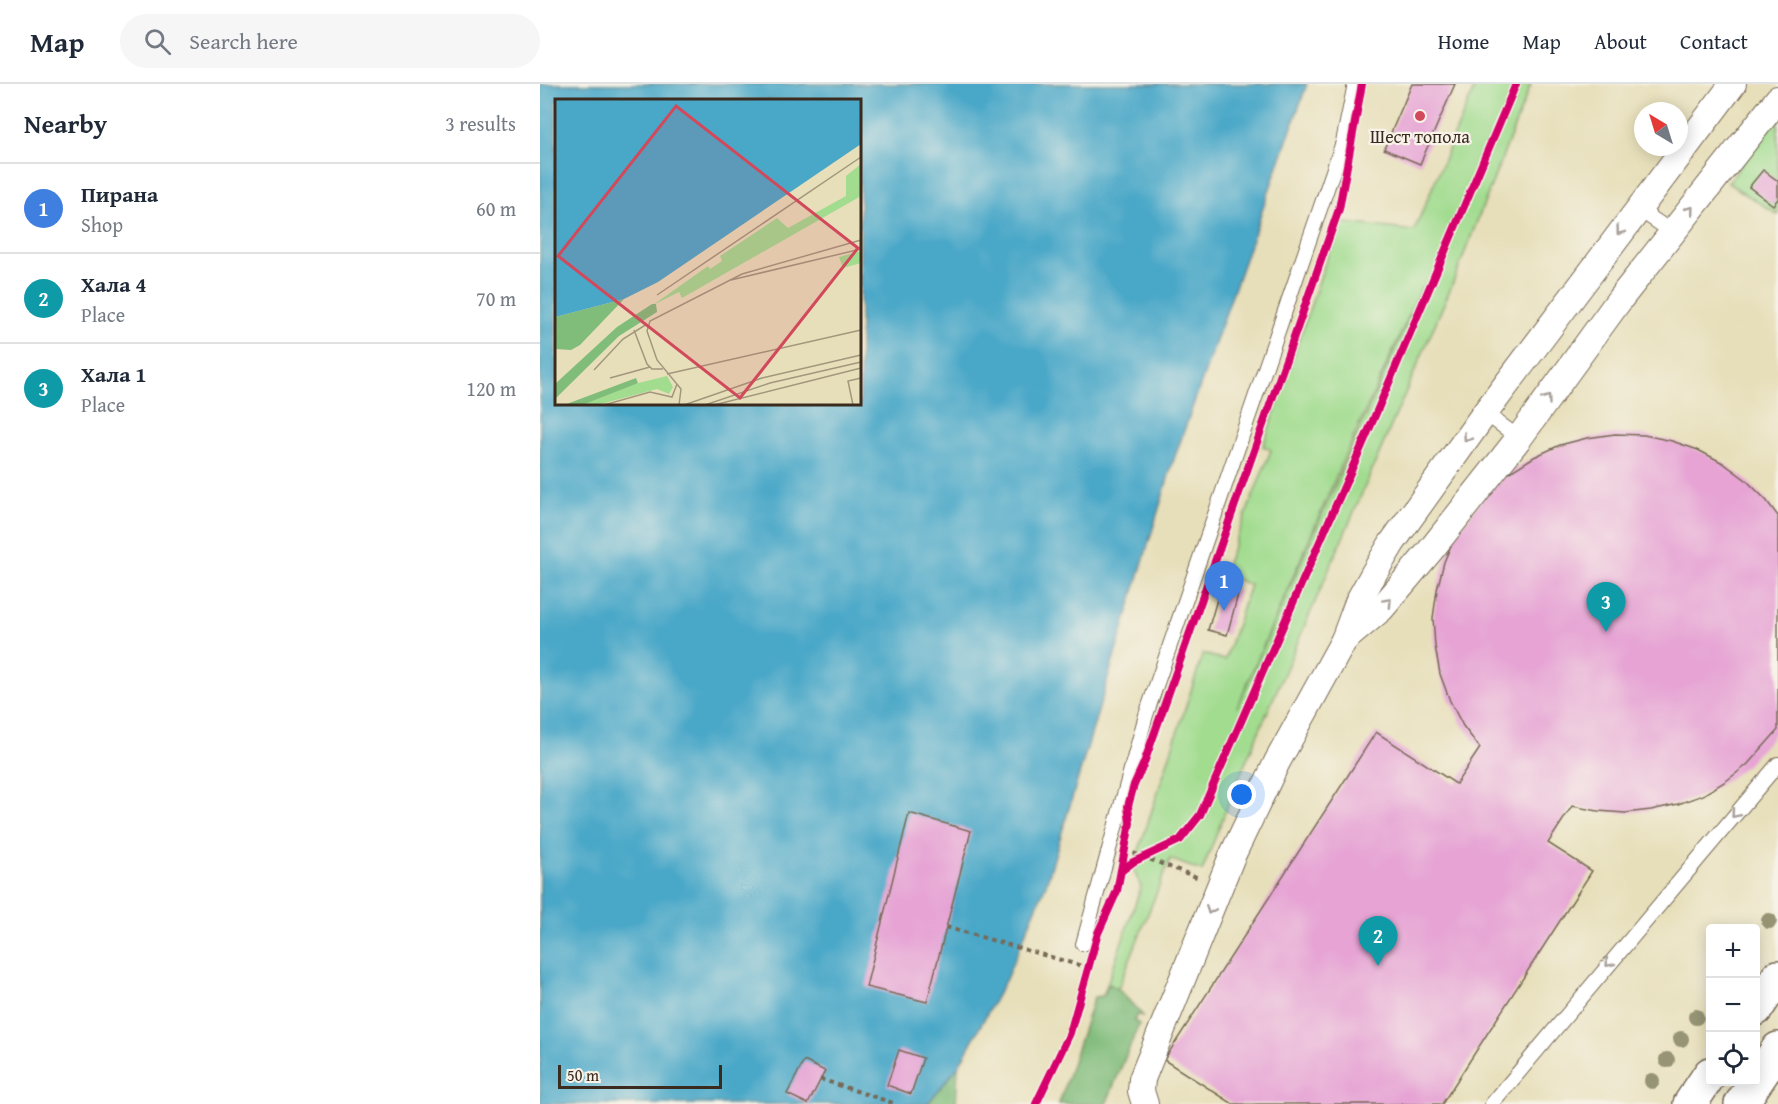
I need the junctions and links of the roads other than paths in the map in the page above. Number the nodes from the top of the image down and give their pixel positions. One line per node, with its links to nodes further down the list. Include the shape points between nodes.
1 (1355, 84): 10 (lane, via 1343,142 1146,715)
2 (1733, 84): 4 (street)
3 (1778, 99): 5 (street, one-way to 3)
4 (1637, 208): 5 (lane); 6 (street, one-way to 6)
5 (1672, 232): 7 (street, one-way to 5)
6 (1485, 413): 7 (lane); 8 (street, one-way to 8, via 1392,543 1358,602)
7 (1519, 438): 8 (street, one-way to 7, via 1399,590)
8 (1344, 640): 15 (street, one-way to 15, via 1277,762 1232,856 1142,1079)
9 (1778, 764): 16 (lane, one-way to 16)
10 (1083, 944)
11 (1778, 977): 12 (main road)
12 (1760, 1002)
13 (1778, 1049): 18 (main road)
14 (1706, 1080): 17 (main road)
15 (1142, 1102)
16 (1492, 1104)
17 (1690, 1104)
18 (1741, 1104)

